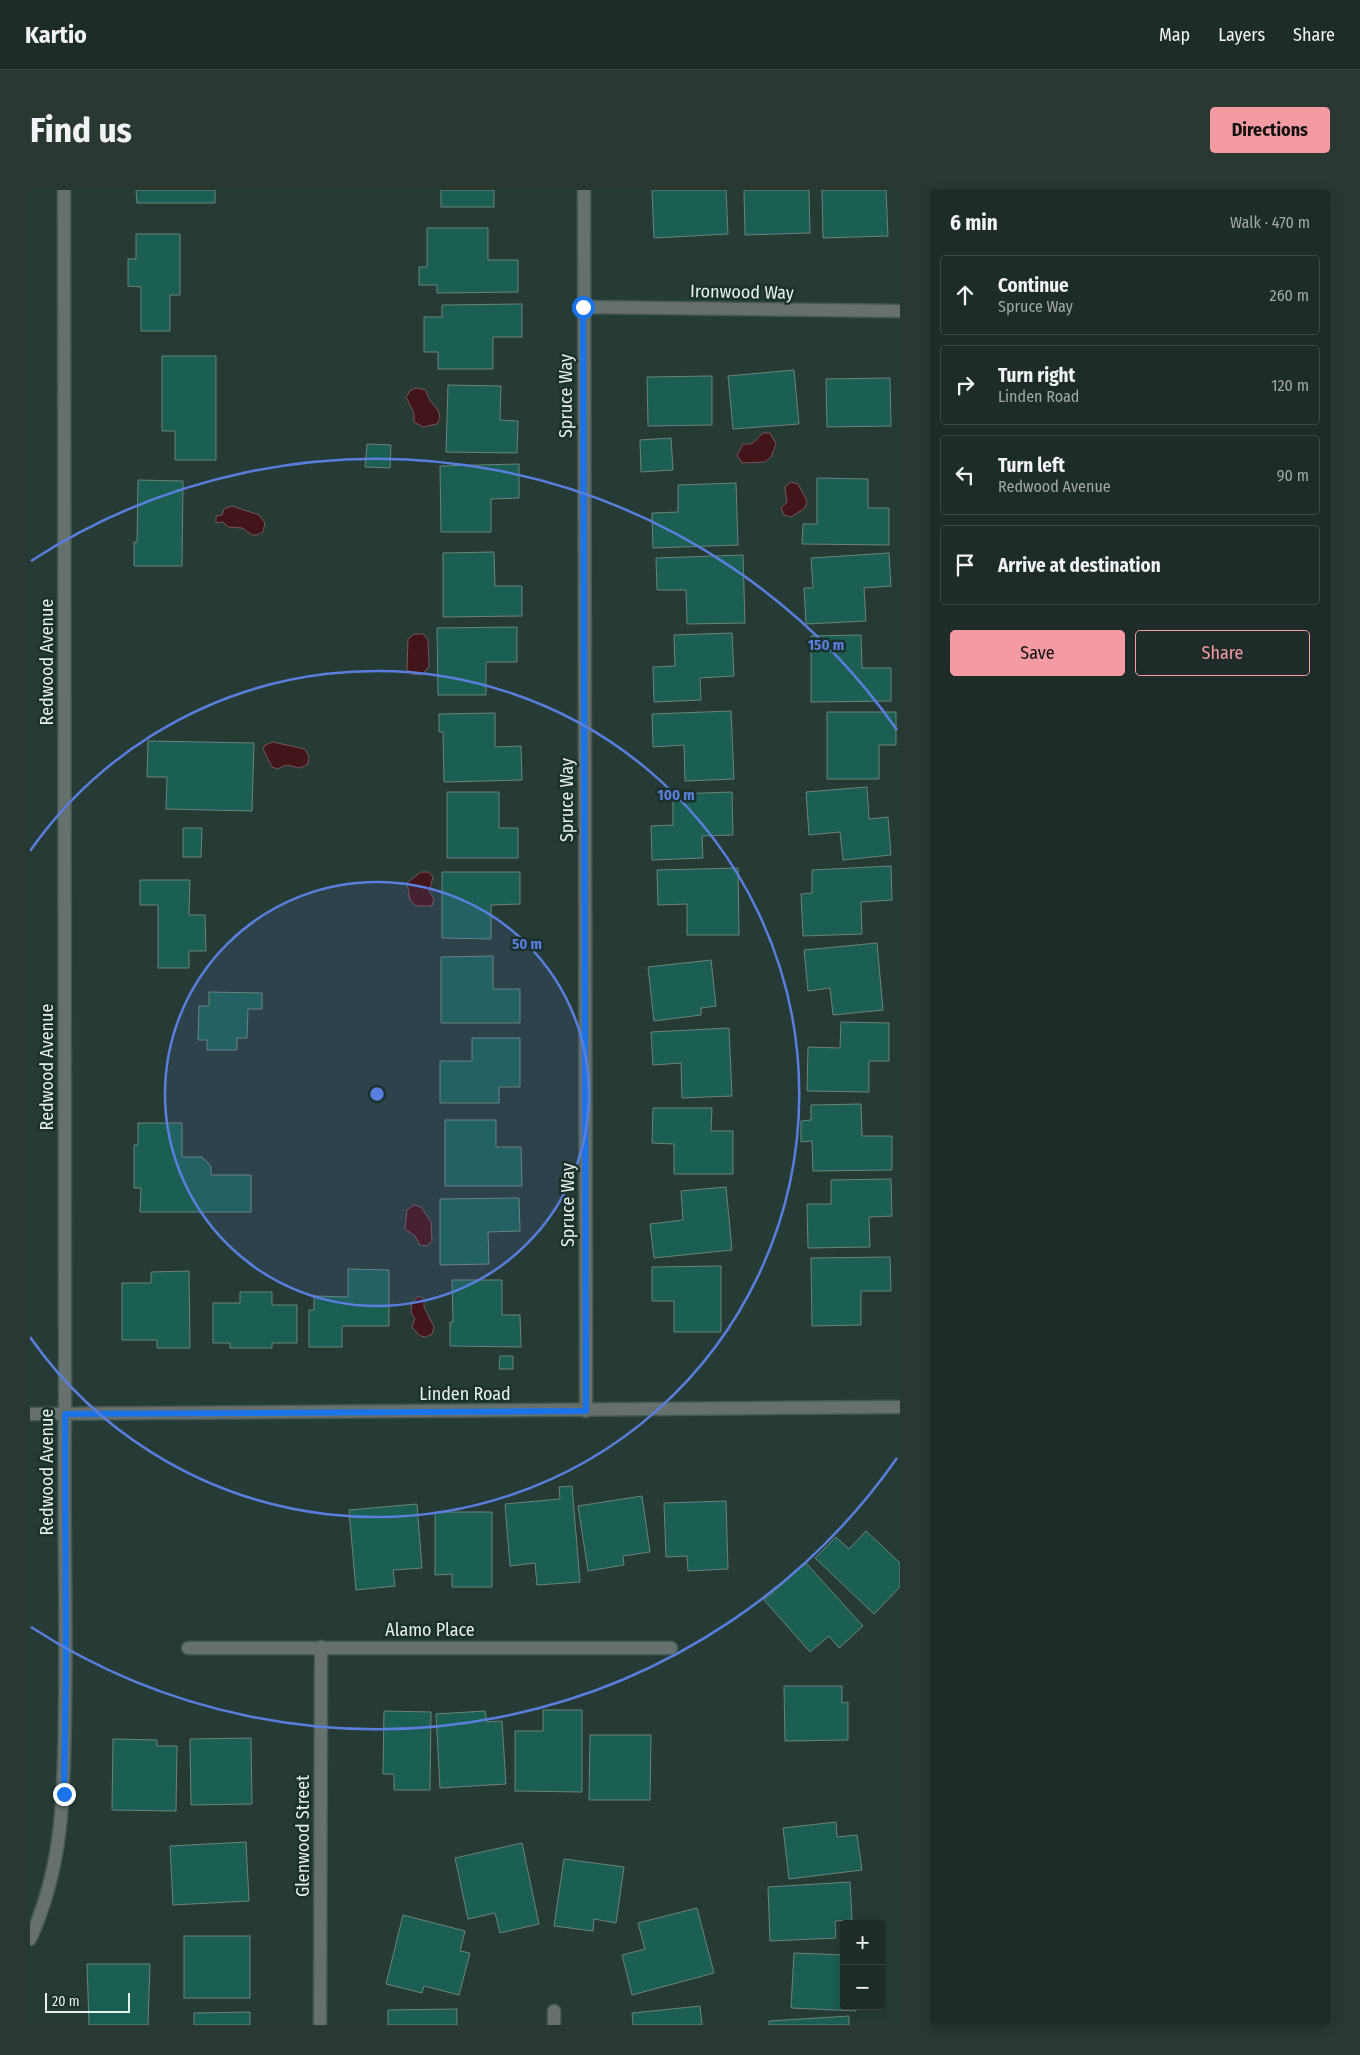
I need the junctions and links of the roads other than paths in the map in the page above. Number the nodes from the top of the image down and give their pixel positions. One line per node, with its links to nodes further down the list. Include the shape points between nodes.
1 (64, 190): 8 (street, Redwood Avenue)
2 (584, 190): 3 (street, Spruce Way)
3 (583, 307): 4 (street, Ironwood Way); 6 (street, Spruce Way)
4 (900, 311)
5 (900, 1407): 6 (street, Linden Road)
6 (586, 1411): 8 (street, Linden Road)
7 (30, 1414): 8 (street, Linden Road)
8 (65, 1414): 12 (street, Redwood Avenue, via 64,1794 55,1867 46,1903)
9 (188, 1648): 10 (street, Alamo Place)
10 (321, 1648): 11 (street, Alamo Place); 14 (street, Glenwood Street)
11 (671, 1648)
12 (30, 1939)
13 (554, 2011): 15 (street)
14 (320, 2025)
15 (554, 2025)

